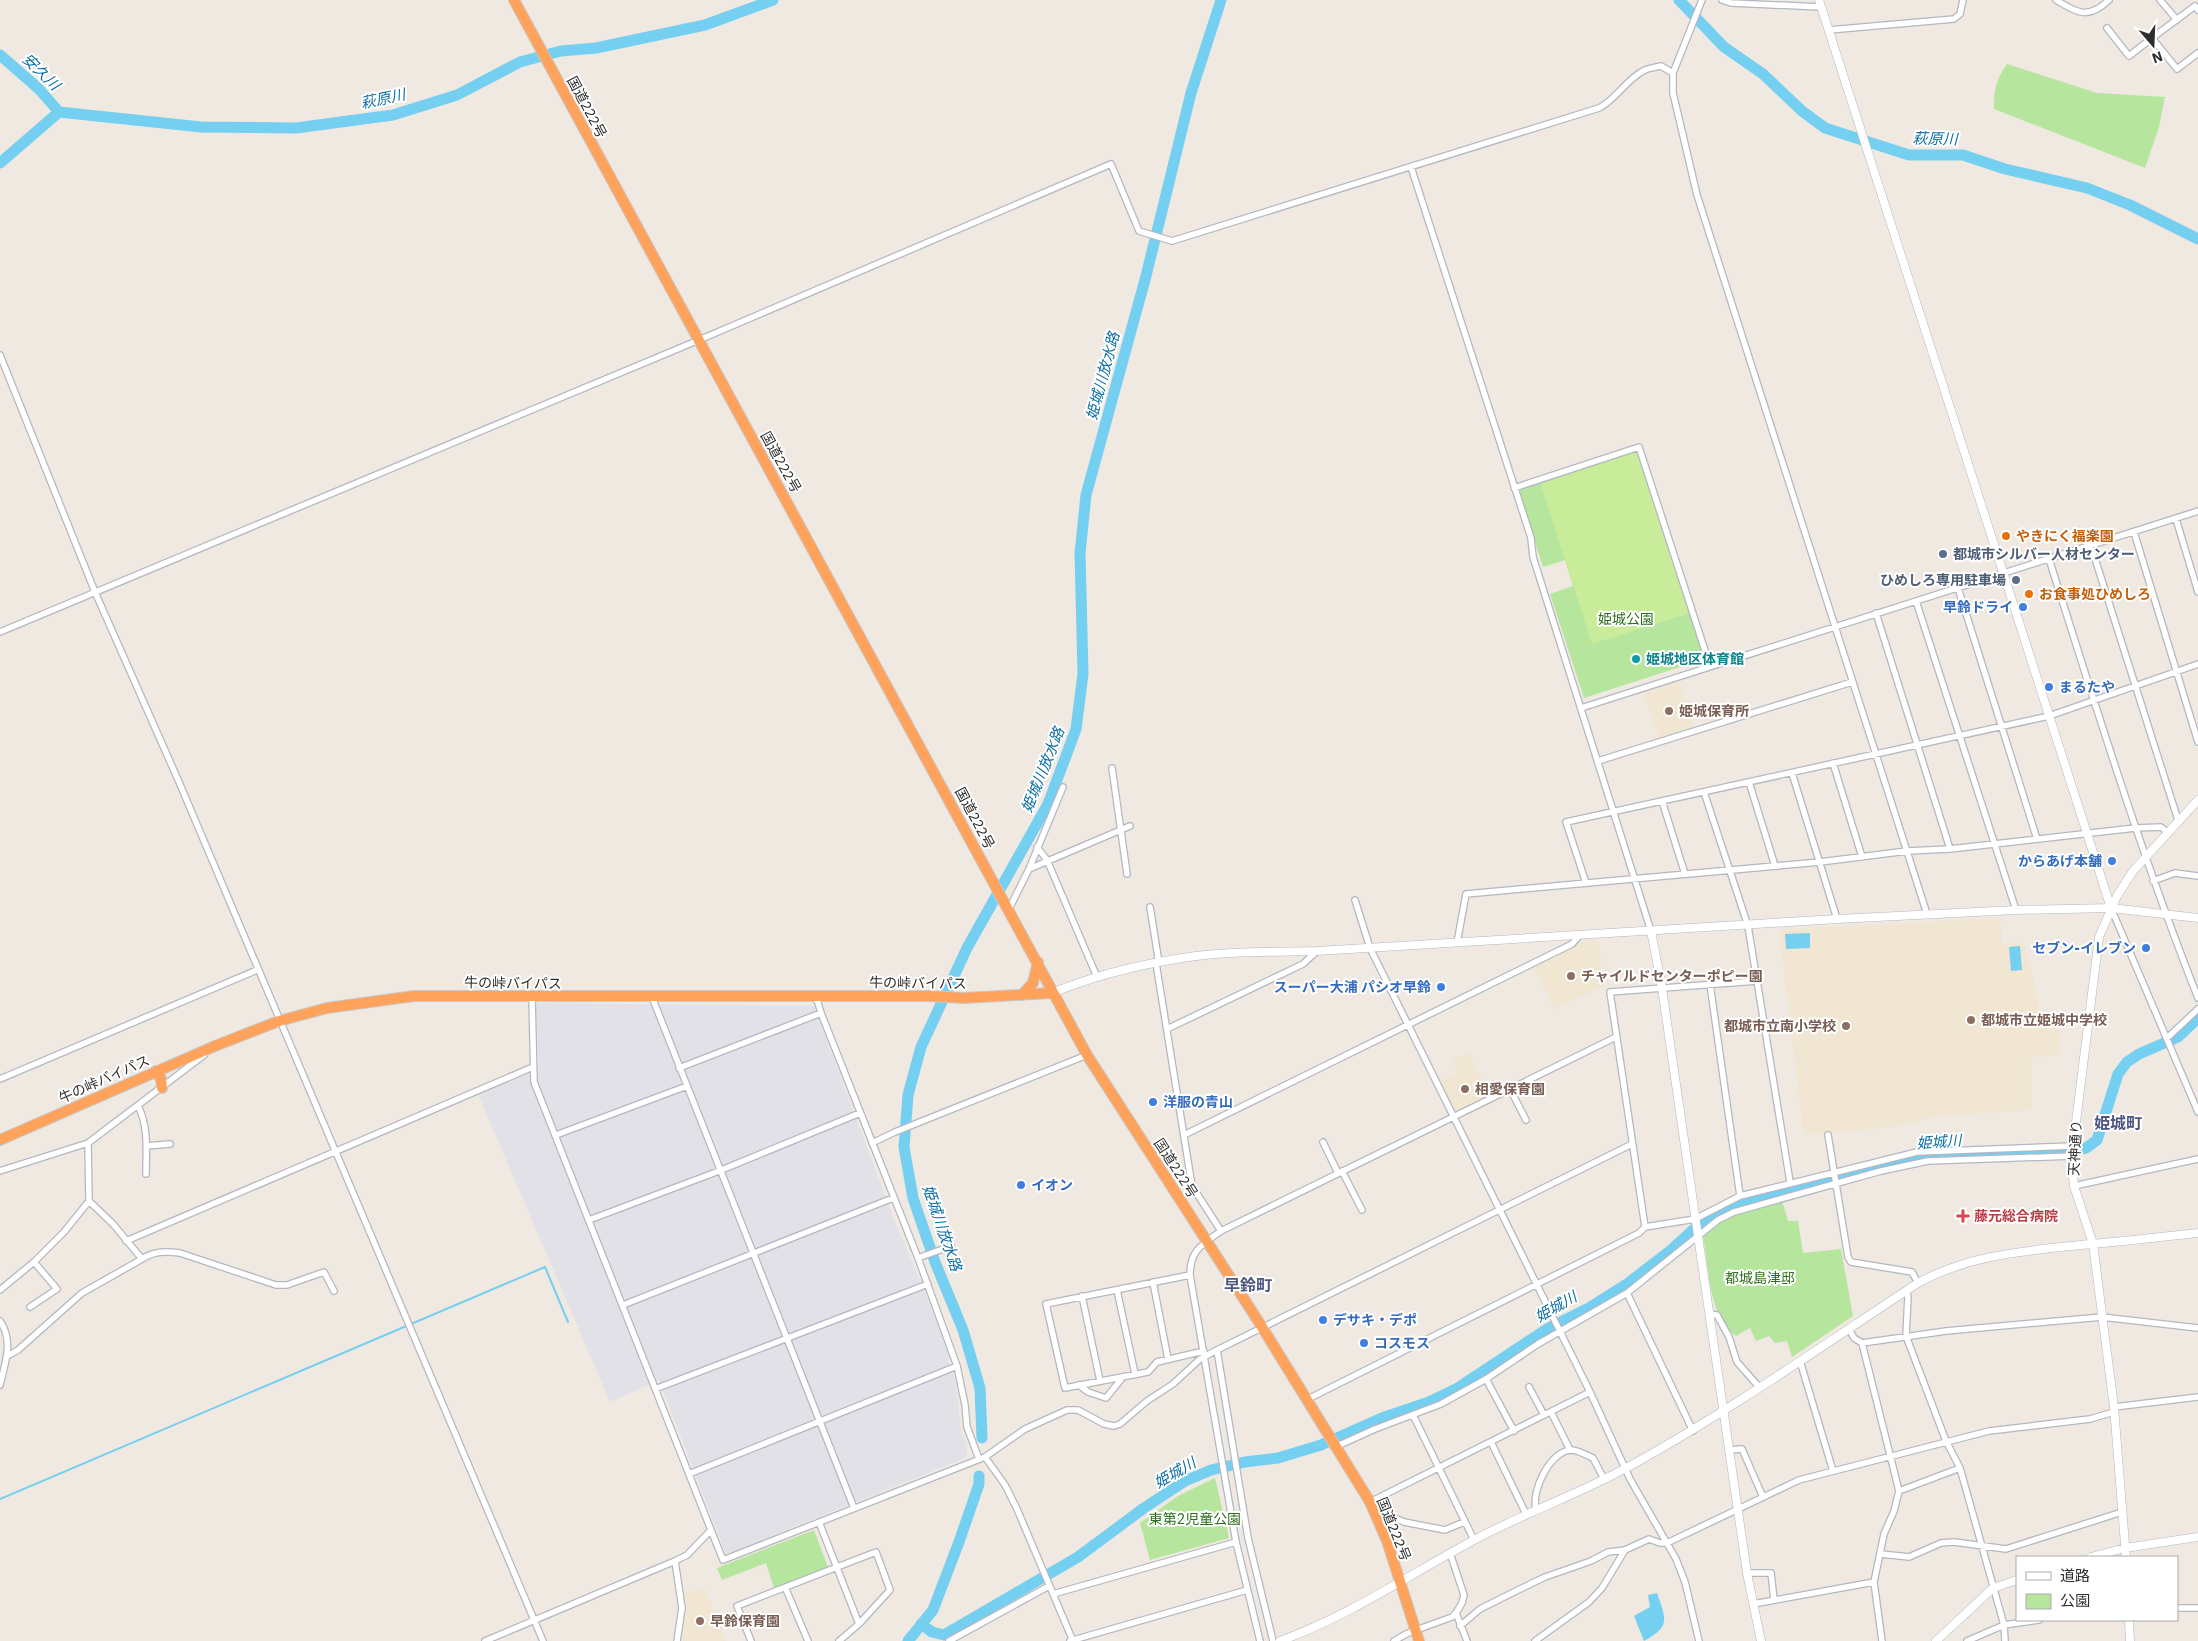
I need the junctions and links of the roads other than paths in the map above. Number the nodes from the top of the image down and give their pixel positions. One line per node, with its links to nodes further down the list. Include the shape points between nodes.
1 (514, 0): 17 (highway, 国道222号)
2 (1702, 0): 15 (street)
3 (1722, 0): 8 (street)
4 (1963, 0): 12 (street, via 1960,14 1954,19)
5 (2056, 0): 6 (street, via 2084,14 2100,8)
6 (2109, 0)
7 (2160, 0): 10 (street)
8 (1821, 2): 12 (street)
9 (2198, 10): 10 (street, via 2195,6)
10 (2176, 20): 13 (street)
11 (2107, 28): 13 (street, via 2129,56)
12 (1829, 30): 25 (street)
13 (2152, 38): 14 (street, via 2177,69)
14 (2198, 53)
15 (1674, 71): 16 (street, via 1661,66 1646,70 1599,108); 31 (street, via 1673,93 1697,195)
16 (1411, 167): 17 (street, via 1172,241 1139,231 1110,164); 19 (street)
17 (699, 340): 27 (street); 81 (highway, 国道222号)
18 (0, 355): 27 (street)
19 (1514, 488): 34 (street, via 1640,447); 39 (street)
20 (2198, 512): 21 (street)
21 (2176, 519): 22 (street); 28 (street)
22 (2134, 532): 23 (street); 35 (street)
23 (2091, 546): 24 (street); 37 (street)
24 (2049, 559): 25 (street); 38 (street)
25 (2003, 573): 26 (street); 40 (street)
26 (1958, 588): 29 (street); 41 (street)
27 (95, 592): 32 (street); 97 (street)
28 (2198, 592)
29 (1916, 601): 30 (street); 42 (street)
30 (1876, 613): 31 (street); 44 (street)
31 (1836, 626): 34 (street); 36 (street)
32 (0, 632)
33 (2198, 664): 35 (street)
34 (1710, 666): 39 (street)
35 (2176, 672): 37 (street); 43 (street)
36 (1852, 682): 45 (street); 46 (street)
37 (2134, 686): 38 (street); 56 (street)
38 (2094, 700): 40 (street); 58 (street)
39 (1581, 708): 46 (street)
40 (2049, 716): 41 (street); 61 (street)
41 (2002, 727): 42 (street); 62 (street)
42 (1960, 736): 44 (street); 63 (street)
43 (2198, 742)
44 (1918, 744): 45 (street); 65 (street)
45 (1875, 753): 47 (street); 66 (street)
46 (1598, 761): 55 (street)
47 (1833, 763): 49 (street); 67 (street)
48 (1112, 768): 59 (street)
49 (1792, 773): 50 (street); 70 (street)
50 (1749, 782): 52 (street); 71 (street)
51 (1064, 786): 64 (street)
52 (1704, 792): 54 (street); 73 (street)
53 (2198, 800): 56 (street, 天神通り)
54 (1662, 801): 55 (street); 75 (street)
55 (1614, 811): 77 (street); 79 (street, via 1566,822)
56 (2178, 820): 60 (street, 天神通り)
57 (1130, 826): 59 (street)
58 (2135, 828): 60 (street, via 2161,827); 61 (street); 68 (street)
59 (1119, 831): 69 (street); 74 (street)
60 (2167, 832): 68 (street, 天神通り)
61 (2087, 834): 62 (street); 83 (street)
62 (2037, 839): 63 (street)
63 (1995, 845): 65 (street); 84 (street)
64 (1037, 846): 69 (street); 72 (street)
65 (1950, 849): 66 (street)
66 (1907, 851): 67 (street); 85 (street)
67 (1862, 857): 70 (street)
68 (2145, 857): 78 (street); 83 (street, 天神通り, via 2120,889)
69 (1047, 860): 72 (street); 98 (street)
70 (1820, 862): 71 (street); 88 (street)
71 (1775, 866): 73 (street)
72 (1029, 869): 81 (street)
73 (1731, 869): 75 (street); 89 (street)
74 (1127, 874)
75 (1685, 874): 77 (street)
76 (2198, 876): 78 (street, via 2175,873)
77 (1634, 878): 79 (street); 90 (street)
78 (2153, 881): 86 (street)
79 (1586, 883): 92 (street, via 1466,894)
80 (1355, 900): 93 (street)
81 (1007, 906): 95 (highway, 国道222号)
82 (1150, 907): 96 (street, via 1158,957)
83 (2111, 908): 84 (street); 86 (street); 114 (street); 139 (street, 天神通り, via 2099,937 2094,967)
84 (2016, 910): 85 (street)
85 (1927, 914): 88 (street)
86 (2165, 914): 87 (street); 107 (street)
87 (2198, 918)
88 (1837, 919): 89 (street)
89 (1748, 926): 90 (street); 99 (street)
90 (1651, 931): 91 (street); 101 (street)
91 (1579, 936): 92 (street); 111 (street, via 1572,944)
92 (1457, 943): 93 (street)
93 (1370, 948): 94 (street); 111 (street)
94 (1317, 951): 96 (street, via 1204,956); 112 (street, via 1303,964)
95 (1038, 962): 102 (highway, 国道222号); 104 (highway, via 1033,983)
96 (1156, 963): 98 (street); 112 (street)
97 (257, 970): 110 (street); 120 (street)
98 (1097, 978): 102 (street)
99 (1757, 981): 100 (street); 148 (street)
100 (1710, 984): 101 (street); 151 (street)
101 (1662, 988): 113 (street, via 1610,992); 156 (street)
102 (1052, 993): 104 (highway, 牛の峠バイパス); 116 (highway, 国道222号)
103 (816, 996): 104 (highway, 牛の峠バイパス); 106 (highway, 牛の峠バイパス); 109 (street)
104 (1022, 996)
105 (532, 997): 106 (highway, 牛の峠バイパス); 110 (highway, 牛の峠バイパス, via 414,996 327,1008); 117 (street)
106 (652, 997): 118 (street)
107 (2198, 998)
108 (2198, 1009): 114 (street)
109 (821, 1013): 118 (street); 126 (street)
110 (278, 1020): 115 (highway, 牛の峠バイパス); 140 (street)
111 (1408, 1025): 127 (street); 130 (street)
112 (1167, 1029): 130 (street)
113 (1616, 1037): 123 (street); 137 (street)
114 (2167, 1038): 125 (street)
115 (215, 1046): 119 (highway, 牛の峠バイパス); 122 (street)
116 (1087, 1055): 135 (street); 163 (highway, 国道222号)
117 (533, 1067): 129 (street, via 534,1082); 140 (street)
118 (679, 1068): 121 (street)
119 (156, 1072): 122 (highway); 132 (highway, 牛の峠バイパス)
120 (0, 1079)
121 (686, 1086): 129 (street); 144 (street)
122 (162, 1088): 124 (street)
123 (1510, 1089): 127 (street); 128 (street)
124 (138, 1106): 134 (street); 138 (street, via 143,1116)
125 (2198, 1112)
126 (860, 1113): 135 (street); 144 (street)
127 (1453, 1117): 145 (street); 155 (street)
128 (1526, 1120)
129 (556, 1135): 157 (street)
130 (1184, 1135): 159 (street, via 1192,1186)
131 (1828, 1135): 146 (street)
132 (1, 1137)
133 (1323, 1142): 145 (street)
134 (88, 1143): 143 (street); 153 (street)
135 (872, 1143): 152 (street)
136 (170, 1144): 138 (street)
137 (1632, 1144): 155 (street); 158 (street)
138 (146, 1146): 147 (street)
139 (2073, 1146): 141 (street, 天神通り); 146 (street, via 1917,1152)
140 (335, 1152): 162 (street); 271 (street)
141 (2073, 1156): 149 (street, via 1928,1161); 150 (street, 天神通り)
142 (2198, 1159): 150 (street)
143 (0, 1171)
144 (719, 1171): 157 (street); 166 (street)
145 (1340, 1172): 154 (street); 159 (street)
146 (1834, 1172): 148 (street); 149 (street)
147 (146, 1174)
148 (1790, 1182): 151 (street)
149 (1836, 1184): 161 (street, via 1734,1212); 172 (street, via 1851,1262 1912,1272)
150 (2074, 1186): 164 (street, 天神通り)
151 (1740, 1196): 156 (street)
152 (893, 1198): 166 (street); 167 (street)
153 (89, 1201): 162 (street); 169 (street)
154 (1362, 1210)
155 (1499, 1210): 174 (street); 186 (street)
156 (1695, 1219): 158 (street); 161 (street)
157 (589, 1220): 181 (street)
158 (1645, 1227): 174 (street)
159 (1221, 1231): 163 (street)
160 (2198, 1233): 164 (street)
161 (1698, 1236): 179 (street); 183 (street)
162 (126, 1241): 168 (street)
163 (1207, 1241): 170 (street, via 1198,1248 1190,1262); 186 (highway, 国道222号)
164 (2093, 1244): 172 (street, via 1983,1257 1936,1272); 184 (street, 天神通り)
165 (951, 1246): 167 (street)
166 (752, 1254): 181 (street); 191 (street)
167 (918, 1258): 173 (street)
168 (142, 1259): 178 (street, via 164,1251 180,1253 281,1285 324,1272); 195 (street, via 82,1293)
169 (34, 1262): 175 (street); 182 (street, via 57,1289)
170 (1190, 1275): 171 (street); 194 (street)
171 (1153, 1282): 176 (street); 196 (street)
172 (1918, 1283): 177 (street)
173 (928, 1284): 191 (street); 198 (street)
174 (1536, 1285): 189 (street); 210 (street)
175 (0, 1290)
176 (1118, 1290): 180 (street); 199 (street)
177 (1905, 1291): 188 (street); 190 (street, via 1908,1296)
178 (334, 1292)
179 (1627, 1293): 189 (street); 218 (street)
180 (1082, 1296): 202 (street); 204 (street, via 1046,1304 1065,1388)
181 (623, 1305): 207 (street)
182 (30, 1308)
183 (1709, 1314): 206 (street, via 1716,1315 1738,1362); 213 (street)
184 (2102, 1317): 187 (street); 190 (street); 211 (street, 天神通り)
185 (0, 1321): 195 (street, via 9,1341)
186 (1262, 1327): 193 (street); 210 (highway, 国道222号)
187 (2198, 1328)
188 (1848, 1329): 192 (street); 197 (street)
189 (1559, 1331): 201 (street); 208 (street)
190 (1906, 1336): 192 (street); 219 (street)
191 (785, 1338): 207 (street); 216 (street)
192 (1862, 1343): 224 (street)
193 (1216, 1350): 194 (street); 287 (street, via 1248,1538)
194 (1205, 1354): 196 (street); 225 (street, via 1173,1384 1120,1424 1104,1424 1078,1410 1067,1410 1025,1429); 246 (street)
195 (7, 1356): 203 (street)
196 (1168, 1359): 199 (street, via 1157,1362 1148,1372)
197 (1800, 1361): 206 (street); 229 (street)
198 (957, 1366): 216 (street); 225 (street, via 967,1427)
199 (1135, 1374): 200 (street)
200 (1122, 1377): 202 (street); 204 (street, via 1106,1398)
201 (1486, 1379): 214 (street, via 1441,1404); 217 (street)
202 (1100, 1381): 204 (street)
203 (0, 1385)
204 (1079, 1386)
205 (1529, 1387): 215 (street)
206 (1760, 1388): 213 (street)
207 (655, 1389): 230 (street)
208 (1590, 1392): 212 (street); 228 (street)
209 (2198, 1397): 211 (street)
210 (1306, 1400): 221 (highway, 国道222号)
211 (2114, 1410): 219 (street, via 2090,1419); 238 (street, 天神通り)
212 (1551, 1412): 215 (street); 222 (street)
213 (1724, 1412): 218 (street); 223 (street)
214 (1412, 1415): 221 (street); 226 (street)
215 (1544, 1415): 217 (street)
216 (818, 1423): 230 (street); 235 (street)
217 (1514, 1431): 220 (street)
218 (1693, 1431): 228 (street)
219 (1946, 1441): 224 (street); 227 (street)
220 (1491, 1442): 226 (street); 239 (street)
221 (1335, 1447): 234 (highway, 国道222号)
222 (1570, 1450): 231 (street, via 1593,1458); 236 (street, via 1560,1454 1540,1479 1534,1501)
223 (1729, 1450): 233 (street, via 1742,1449); 237 (street)
224 (1891, 1457): 229 (street); 232 (street)
225 (982, 1458): 235 (street); 261 (street, via 1010,1495)
226 (1438, 1468): 234 (street); 242 (street)
227 (1960, 1468): 232 (street); 248 (street)
228 (1625, 1469): 231 (street); 247 (street)
229 (1833, 1471): 233 (street, via 1799,1480)
230 (689, 1474): 243 (street)
231 (1604, 1479): 236 (street)
232 (1899, 1491): 252 (street, via 1884,1534)
233 (1763, 1498): 237 (street)
234 (1370, 1502): 240 (highway, 国道222号)
235 (854, 1508): 241 (street)
236 (1536, 1509): 239 (street)
237 (1737, 1509): 247 (street); 257 (street)
238 (2122, 1512): 248 (street, via 2006,1549); 249 (street, 天神通り)
239 (1526, 1514): 245 (street)
240 (1377, 1517): 242 (street, via 1385,1514 1404,1522 1445,1530); 259 (highway, 国道222号)
241 (819, 1522): 243 (street, via 723,1560); 256 (street)
242 (1464, 1522): 245 (street)
243 (711, 1530): 255 (street, via 687,1555)
244 (2198, 1537): 249 (street)
245 (1474, 1540): 251 (street)
246 (1236, 1542): 264 (street); 265 (street)
247 (1667, 1542): 250 (street, via 1660,1544 1649,1539); 293 (street, via 1686,1582)
248 (1981, 1547): 252 (street, via 1954,1542 1941,1543 1909,1557); 263 (street)
249 (2125, 1548): 253 (street); 254 (street, 天神通り)
250 (1624, 1550): 276 (street, via 1608,1552 1516,1590 1480,1609); 292 (street, via 1602,1588 1589,1602)
251 (1450, 1553): 259 (street); 270 (street, via 1464,1595)
252 (1881, 1554): 260 (street)
253 (2095, 1556)
254 (2126, 1556)
255 (675, 1561): 271 (street); 280 (street, via 682,1608)
256 (836, 1568): 262 (street); 274 (street); 274 (street, via 876,1552 890,1590)
257 (1747, 1573): 266 (street, via 1771,1573); 267 (street)
258 (2016, 1580): 263 (street)
259 (1400, 1582): 277 (highway, 国道222号); 288 (street, via 1340,1616)
260 (1874, 1582): 266 (street); 295 (street)
261 (1048, 1583): 265 (street); 284 (street)
262 (785, 1587): 281 (street, via 737,1606); 282 (street)
263 (1993, 1588): 275 (street); 296 (street)
264 (1247, 1590): 285 (street); 286 (street)
265 (1053, 1594): 285 (street)
266 (1774, 1600): 267 (street)
267 (1753, 1604): 294 (street)
268 (2178, 1608): 269 (street)
269 (2198, 1608)
270 (1456, 1613): 276 (street); 277 (street)
271 (535, 1620): 278 (street); 279 (street)
272 (2032, 1621): 275 (street)
273 (2129, 1621): 299 (street)
274 (859, 1624): 283 (street)
275 (2004, 1625): 297 (street); 298 (street)
276 (1460, 1626): 291 (street)
277 (1416, 1630): 289 (street); 290 (highway, 国道222号)
278 (485, 1641)
279 (543, 1641)
280 (677, 1641)
281 (751, 1641)
282 (808, 1641)
283 (839, 1641)
284 (949, 1641)
285 (1072, 1641)
286 (1260, 1641)
287 (1273, 1641)
288 (1280, 1641)
289 (1394, 1641)
290 (1419, 1641)
291 (1467, 1641)
292 (1535, 1641)
293 (1699, 1641)
294 (1761, 1641)
295 (1882, 1641)
296 (1936, 1641)
297 (1966, 1641)
298 (2005, 1641)
299 (2130, 1641)

